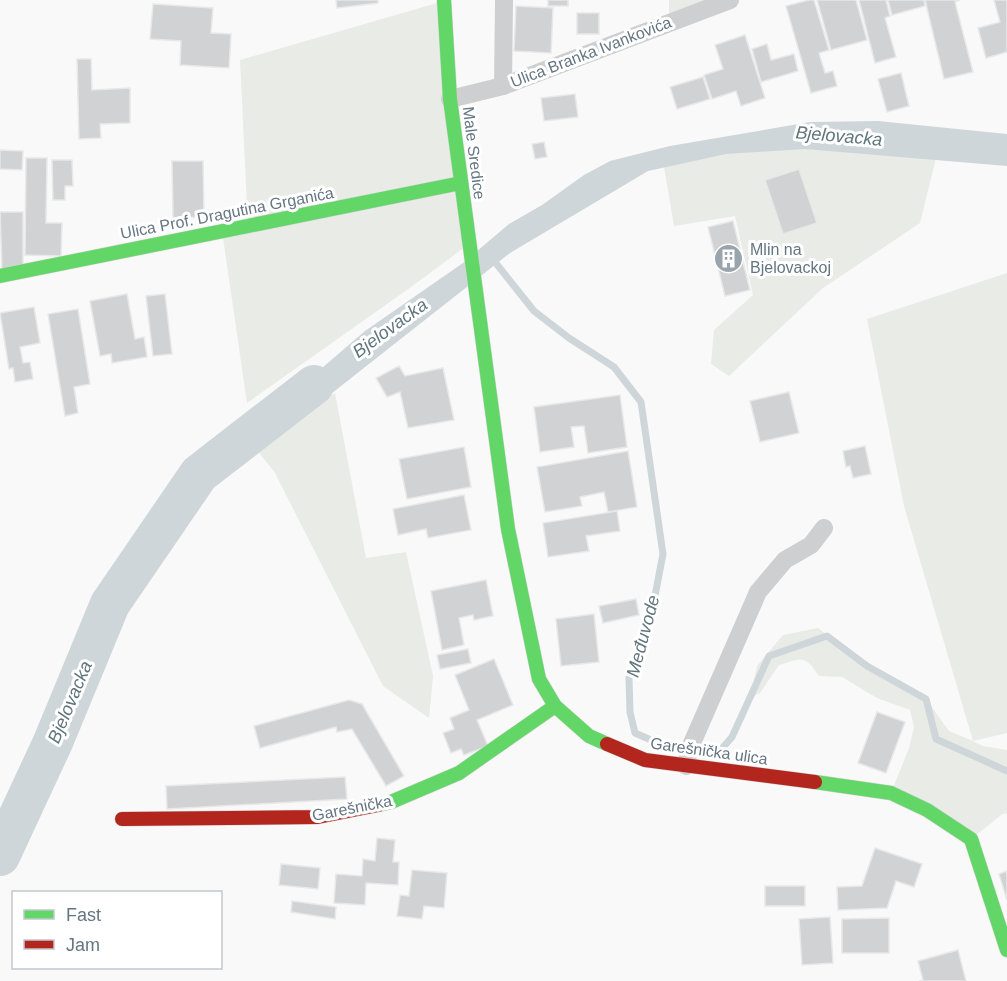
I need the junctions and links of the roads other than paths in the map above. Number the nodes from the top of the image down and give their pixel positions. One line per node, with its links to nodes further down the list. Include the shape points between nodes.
1 (444, 0): 5 (main road, Male Sredice)
2 (504, 0): 4 (street)
3 (730, 0): 4 (street, Ulica Branka Ivankovića)
4 (503, 86): 5 (street, Ulica Branka Ivankovića)
5 (450, 99): 6 (main road, Male Sredice)
6 (461, 183): 7 (main road, Ulica Prof. Dragutina Grganića); 8 (main road, Male Sredice)
7 (0, 276)
8 (479, 307): 10 (main road, Garešnička ulica, via 508,529 539,679)
9 (824, 528): 11 (street, via 811,545 785,560 758,592 689,750)
10 (555, 706): 11 (main road, Garešnička ulica, via 590,736 645,760); 12 (main road, Garešnička, via 459,773 391,802 318,817)
11 (686, 766): 13 (main road, Garešnička ulica, via 891,793 927,810 971,839)
12 (123, 819)
13 (1007, 950)

